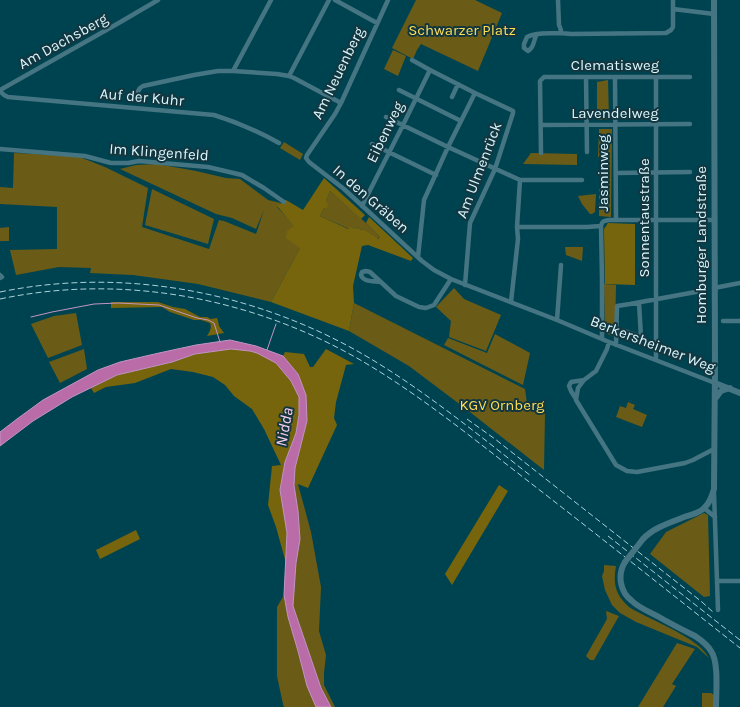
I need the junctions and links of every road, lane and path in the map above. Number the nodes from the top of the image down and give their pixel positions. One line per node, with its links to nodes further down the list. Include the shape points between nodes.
1 (158, 0): 23 (street, Am Dachsberg)
2 (270, 0): 16 (street)
3 (329, 0): 17 (street)
4 (336, 0): 11 (street)
5 (388, 0): 11 (street, Am Neuenberg)
6 (558, 0): 12 (street)
7 (673, 0): 9 (street)
8 (714, 0): 10 (street, Homburger Landstraße)
9 (673, 9): 10 (street); 12 (street, via 673,27 666,33)
10 (714, 14): 56 (street, Homburger Landstraße)
11 (376, 23): 29 (street, Am Neuenberg)
12 (560, 33): 13 (street)
13 (537, 34)
14 (412, 60): 15 (street)
15 (430, 70): 22 (street); 28 (street, Eibenweg)
16 (233, 71): 17 (street); 25 (street, via 194,74 143,86)
17 (289, 76): 29 (street)
18 (586, 77): 21 (street, Clematisweg); 34 (street, Clematisweg, via 541,79); 35 (street)
19 (656, 77): 20 (street, Clematisweg); 21 (street, Clematisweg); 37 (street, Sonnentaustraße)
20 (690, 77)
21 (615, 78): 36 (street, Jasminweg)
22 (458, 84): 26 (street); 27 (street)
23 (0, 90): 38 (street, Auf der Kuhr, via 8,96 214,115 255,130)
24 (399, 90): 28 (street)
25 (137, 93)
26 (476, 93): 31 (street); 46 (street, Am Ulmenrück, via 513,111)
27 (452, 97)
28 (415, 99): 31 (street); 33 (street, Eibenweg)
29 (341, 103): 45 (street, Am Neuenberg)
30 (386, 117): 33 (street)
31 (461, 121): 40 (street)
32 (690, 124): 37 (street, Lavendelweg)
33 (403, 125): 40 (street); 42 (street, Eibenweg)
34 (541, 125): 35 (street, Lavendelweg); 44 (street)
35 (587, 125): 36 (street, Lavendelweg); 43 (street)
36 (615, 125): 37 (street, Lavendelweg); 49 (street, Jasminweg)
37 (656, 125): 47 (street, Sonnentaustraße)
38 (279, 143)
39 (372, 144): 42 (street)
40 (448, 147): 46 (street); 50 (street)
41 (0, 149): 53 (street, Im Klingenfeld, via 85,156 115,163 139,161 208,167 242,175)
42 (389, 152): 50 (street); 54 (street, Eibenweg)
43 (587, 152)
44 (541, 153)
45 (307, 155): 54 (street, In den Gräben, via 309,162)
46 (495, 169): 51 (street); 66 (street, Am Ulmenrück, via 470,223)
47 (656, 172): 48 (street); 49 (street); 57 (street, Sonnentaustraße)
48 (690, 172)
49 (616, 173): 55 (street, Jasminweg)
50 (436, 175): 60 (street, via 424,200)
51 (520, 180): 52 (street); 59 (street)
52 (582, 180)
53 (284, 202)
54 (362, 206): 60 (street, In den Gräben)
55 (616, 220): 57 (street); 58 (street, via 604,221)
56 (714, 220): 57 (street); 67 (street, Homburger Landstraße)
57 (656, 221): 69 (street, Sonnentaustraße)
58 (601, 226): 59 (street); 76 (street)
59 (517, 227): 70 (street)
60 (418, 257): 61 (street, In den Gräben)
61 (422, 261): 63 (street, Berkersheimer Weg)
62 (561, 266): 72 (street)
63 (451, 279): 64 (street, via 434,305 426,308 396,296); 66 (street, Berkersheimer Weg)
64 (380, 282)
65 (740, 283): 67 (street)
66 (465, 285): 70 (street, Berkersheimer Weg)
67 (714, 288): 81 (street, Homburger Landstraße)
68 (700, 291): 69 (street)
69 (656, 299): 71 (street); 79 (street, Sonnentaustraße)
70 (511, 302): 72 (street, Berkersheimer Weg)
71 (639, 302): 75 (street, via 617,306); 75 (street, via 641,337 625,331)
72 (557, 320): 76 (street, Berkersheimer Weg)
73 (722, 321): 74 (street)
74 (740, 321)
75 (616, 331): 78 (street)
76 (602, 339): 77 (street, Berkersheimer Weg)
77 (609, 342): 78 (street, Berkersheimer Weg); 80 (street, via 596,371)
78 (616, 345): 79 (street, Berkersheimer Weg)
79 (656, 360): 81 (street, Berkersheimer Weg)
80 (584, 380): 85 (street, via 578,388); 85 (street, via 571,382 569,386)
81 (715, 382): 82 (street, Berkersheimer Weg); 84 (street, Homburger Landstraße)
82 (730, 388): 83 (street, Berkersheimer Weg); 84 (street, via 721,391)
83 (740, 393)
84 (715, 399): 86 (street, Homburger Landstraße)
85 (576, 400): 86 (street, via 616,465 627,471 637,472 685,463)
86 (714, 449): 87 (street, Homburger Landstraße)
87 (714, 489): 88 (street, Homburger Landstraße, via 711,499); 89 (street, Homburger Landstraße)
88 (704, 508): 89 (street); 93 (street, bridge, via 646,535 625,562 621,572 621,584 631,601 695,636 711,650 716,671)
89 (715, 517): 90 (street, Homburger Landstraße)
90 (717, 581): 91 (street); 92 (street, Homburger Landstraße)
91 (740, 581)
92 (718, 610)
93 (716, 707)

